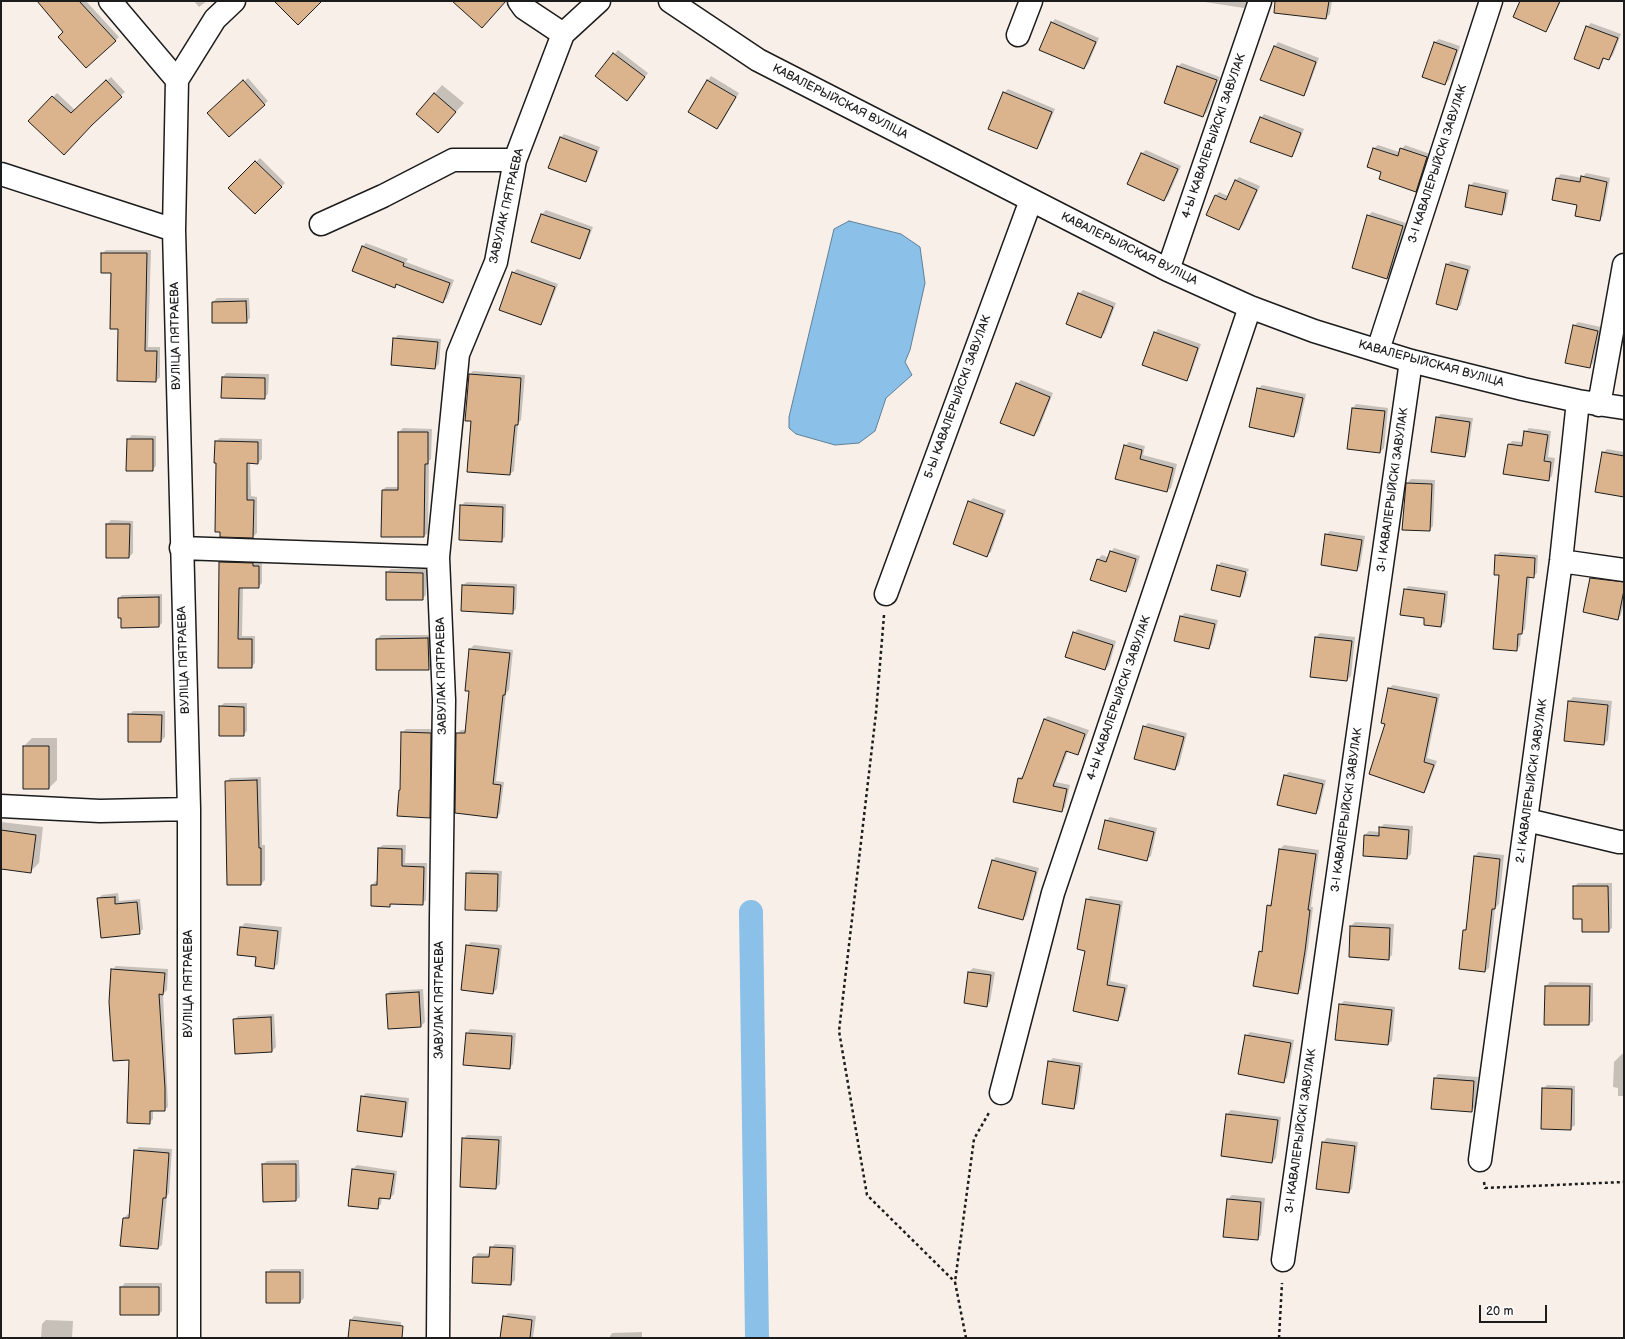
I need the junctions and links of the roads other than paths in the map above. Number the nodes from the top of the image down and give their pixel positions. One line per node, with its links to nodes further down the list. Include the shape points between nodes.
1 (110, 1): 11 (street)
2 (234, 1): 11 (street, via 215,19)
3 (519, 1): 9 (street, via 524,8)
4 (600, 1): 9 (street)
5 (670, 1): 14 (street, КАВАЛЕРЫЙСКАЯ ВУЛІЦА, via 758,60)
6 (1031, 1): 10 (street)
7 (1260, 1): 18 (street, 4-Ы КАВАЛЕРЫЙСКІ ЗАВУЛАК)
8 (1491, 1): 20 (street, 3-І КАВАЛЕРЫЙСКІ ЗАВУЛАК)
9 (563, 34): 12 (street, ЗАВУЛАК ПЯТРАЕВА)
10 (1018, 35)
11 (177, 80): 16 (street, ВУЛІЦА ПЯТРАЕВА)
12 (515, 160): 15 (street, via 453,160); 25 (street, ЗАВУЛАК ПЯТРАЕВА, via 496,262 458,354)
13 (1, 174): 16 (street)
14 (1031, 200): 18 (street, КАВАЛЕРЫЙСКАЯ ВУЛІЦА); 28 (street, 5-Ы КАВАЛЕРЫЙСКІ ЗАВУЛАК)
15 (321, 224)
16 (174, 230): 24 (street, ВУЛІЦА ПЯТРАЕВА)
17 (1624, 265): 22 (street, 2-І КАВАЛЕРЫЙСКІ ЗАВУЛАК)
18 (1168, 270): 19 (street, КАВАЛЕРЫЙСКАЯ ВУЛІЦА)
19 (1250, 307): 20 (street, КАВАЛЕРЫЙСКАЯ ВУЛІЦА, via 1314,331); 33 (street, 4-Ы КАВАЛЕРЫЙСКІ ЗАВУЛАК, via 1053,893)
20 (1378, 350): 21 (street, КАВАЛЕРЫЙСКАЯ ВУЛІЦА)
21 (1411, 361): 22 (street, КАВАЛЕРЫЙСКАЯ ВУЛІЦА); 35 (street, 3-І КАВАЛЕРЫЙСКІ ЗАВУЛАК)
22 (1589, 403): 23 (street, КАВАЛЕРЫЙСКАЯ ВУЛІЦА); 26 (street, 2-І КАВАЛЕРЫЙСКІ ЗАВУЛАК)
23 (1624, 408)
24 (181, 548): 25 (street); 30 (street, ВУЛІЦА ПЯТРАЕВА)
25 (438, 558): 37 (street, ЗАВУЛАК ПЯТРАЕВА, via 444,700)
26 (1561, 561): 27 (street); 31 (street, 2-І КАВАЛЕРЫЙСКІ ЗАВУЛАК)
27 (1624, 570)
28 (886, 594)
29 (1, 806): 30 (street, via 100,810)
30 (189, 808): 36 (street, ВУЛІЦА ПЯТРАЕВА)
31 (1527, 820): 32 (street); 34 (street, 2-І КАВАЛЕРЫЙСКІ ЗАВУЛАК)
32 (1624, 842)
33 (1001, 1093)
34 (1480, 1160)
35 (1283, 1260)
36 (189, 1338)
37 (438, 1338)

